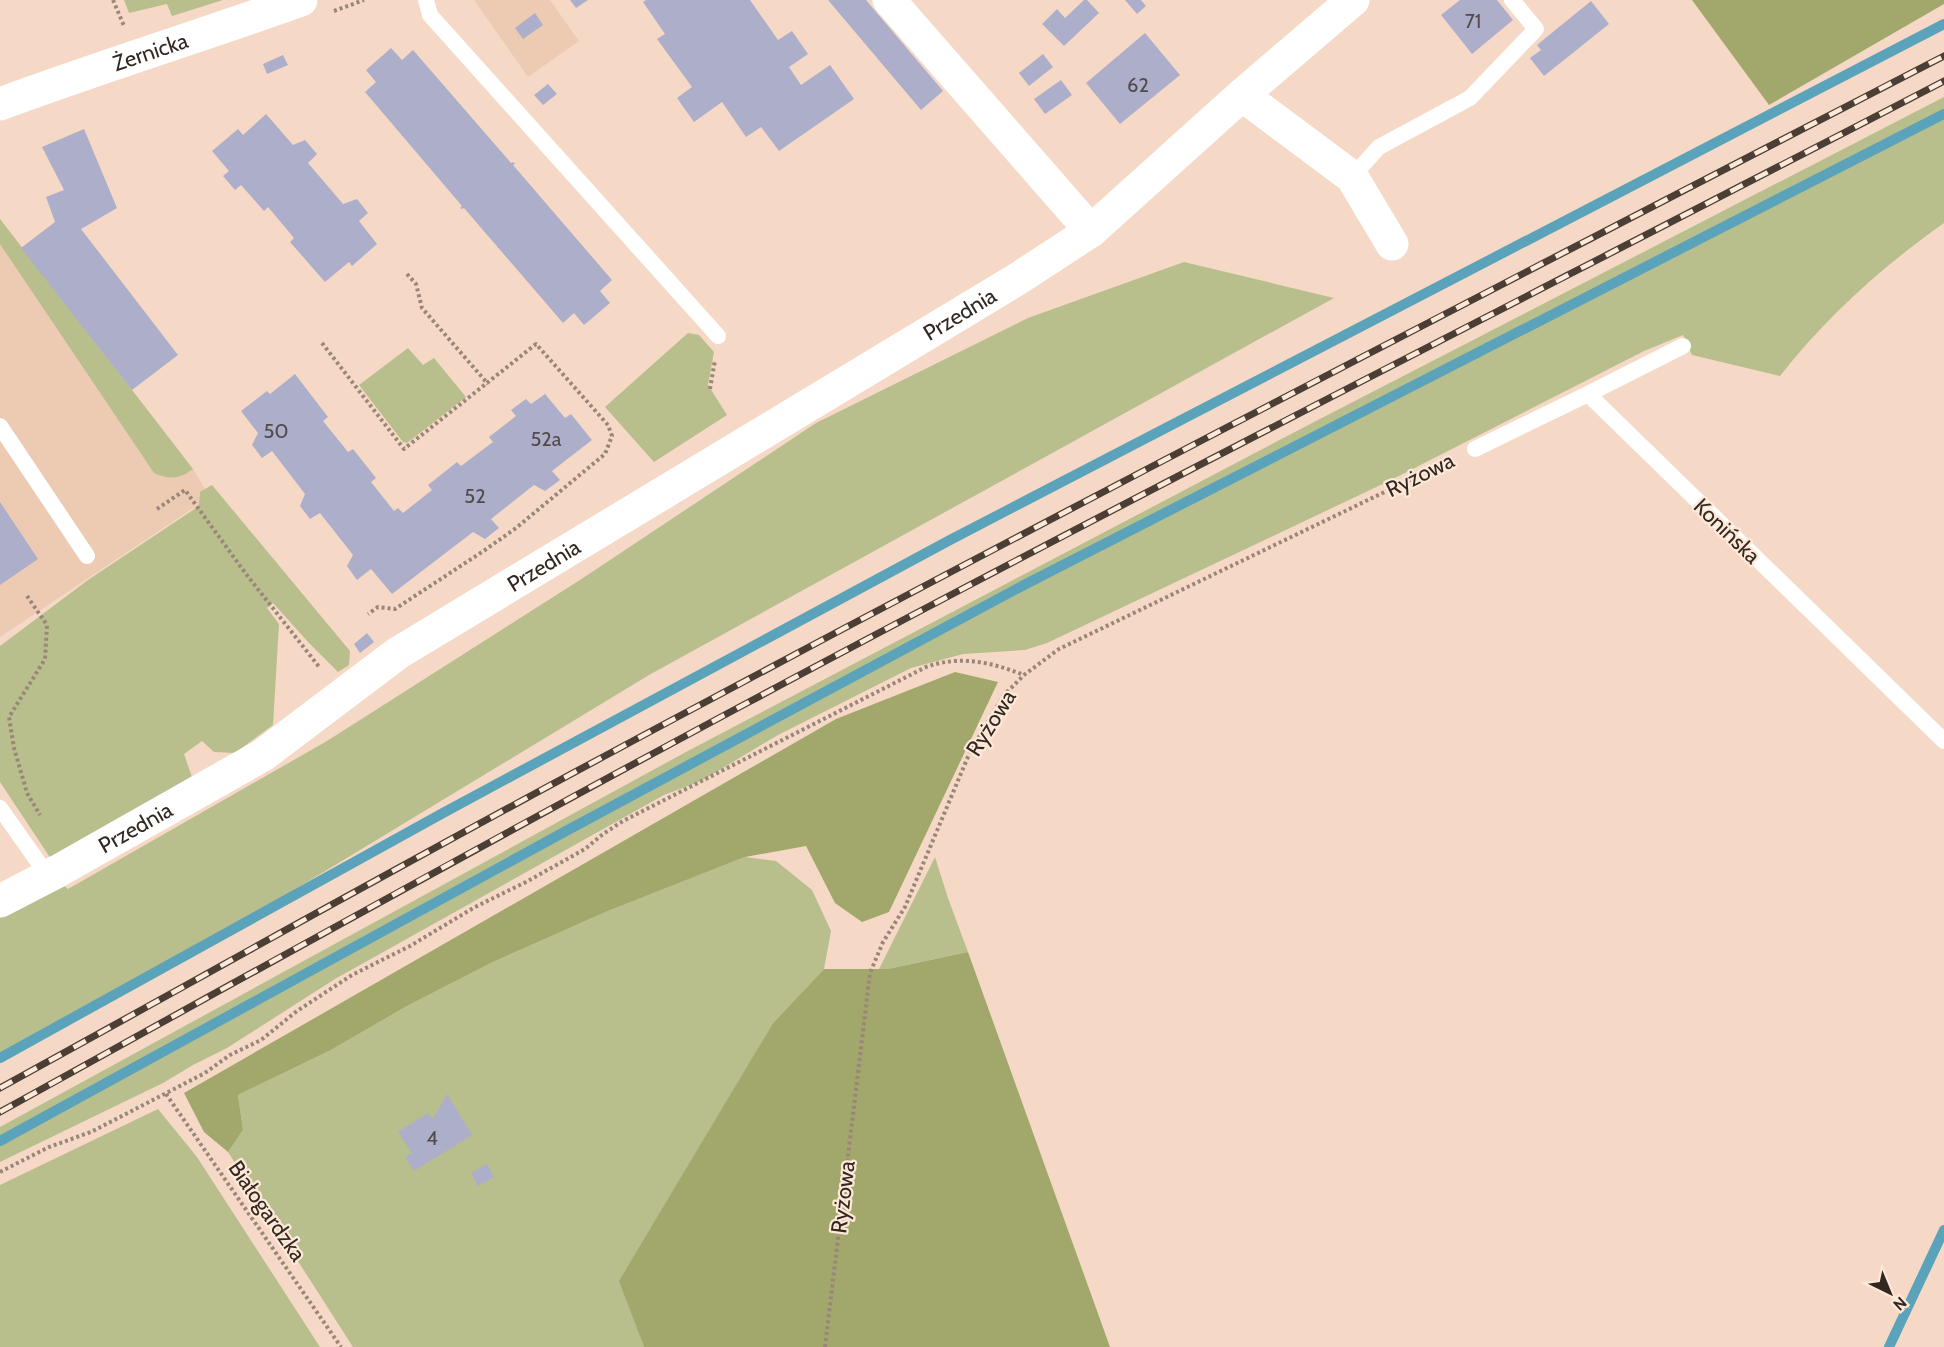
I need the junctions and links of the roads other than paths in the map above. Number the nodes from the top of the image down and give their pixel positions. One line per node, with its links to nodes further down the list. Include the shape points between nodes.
1 (300, 0): 7 (street, Żernicka, via 212,39 81,74)
2 (426, 0): 11 (lane, via 430,15)
3 (889, 0): 9 (street)
4 (1353, 0): 6 (street, Przednia)
5 (1512, 0): 8 (lane, via 1536,29 1470,98 1379,147)
6 (1242, 95): 8 (street); 9 (street, Przednia)
7 (0, 104)
8 (1352, 177): 10 (street)
9 (1091, 231): 19 (street, Przednia, via 398,653 263,755)
10 (1392, 244)
11 (718, 336)
12 (1683, 346): 13 (lane)
13 (1588, 394): 15 (lane, Ryżowa); 17 (lane, Konińska)
14 (0, 426): 16 (lane)
15 (1475, 449)
16 (87, 556)
17 (1944, 741)
18 (0, 808): 19 (lane)
19 (48, 876): 20 (street, Przednia)
20 (0, 901)

